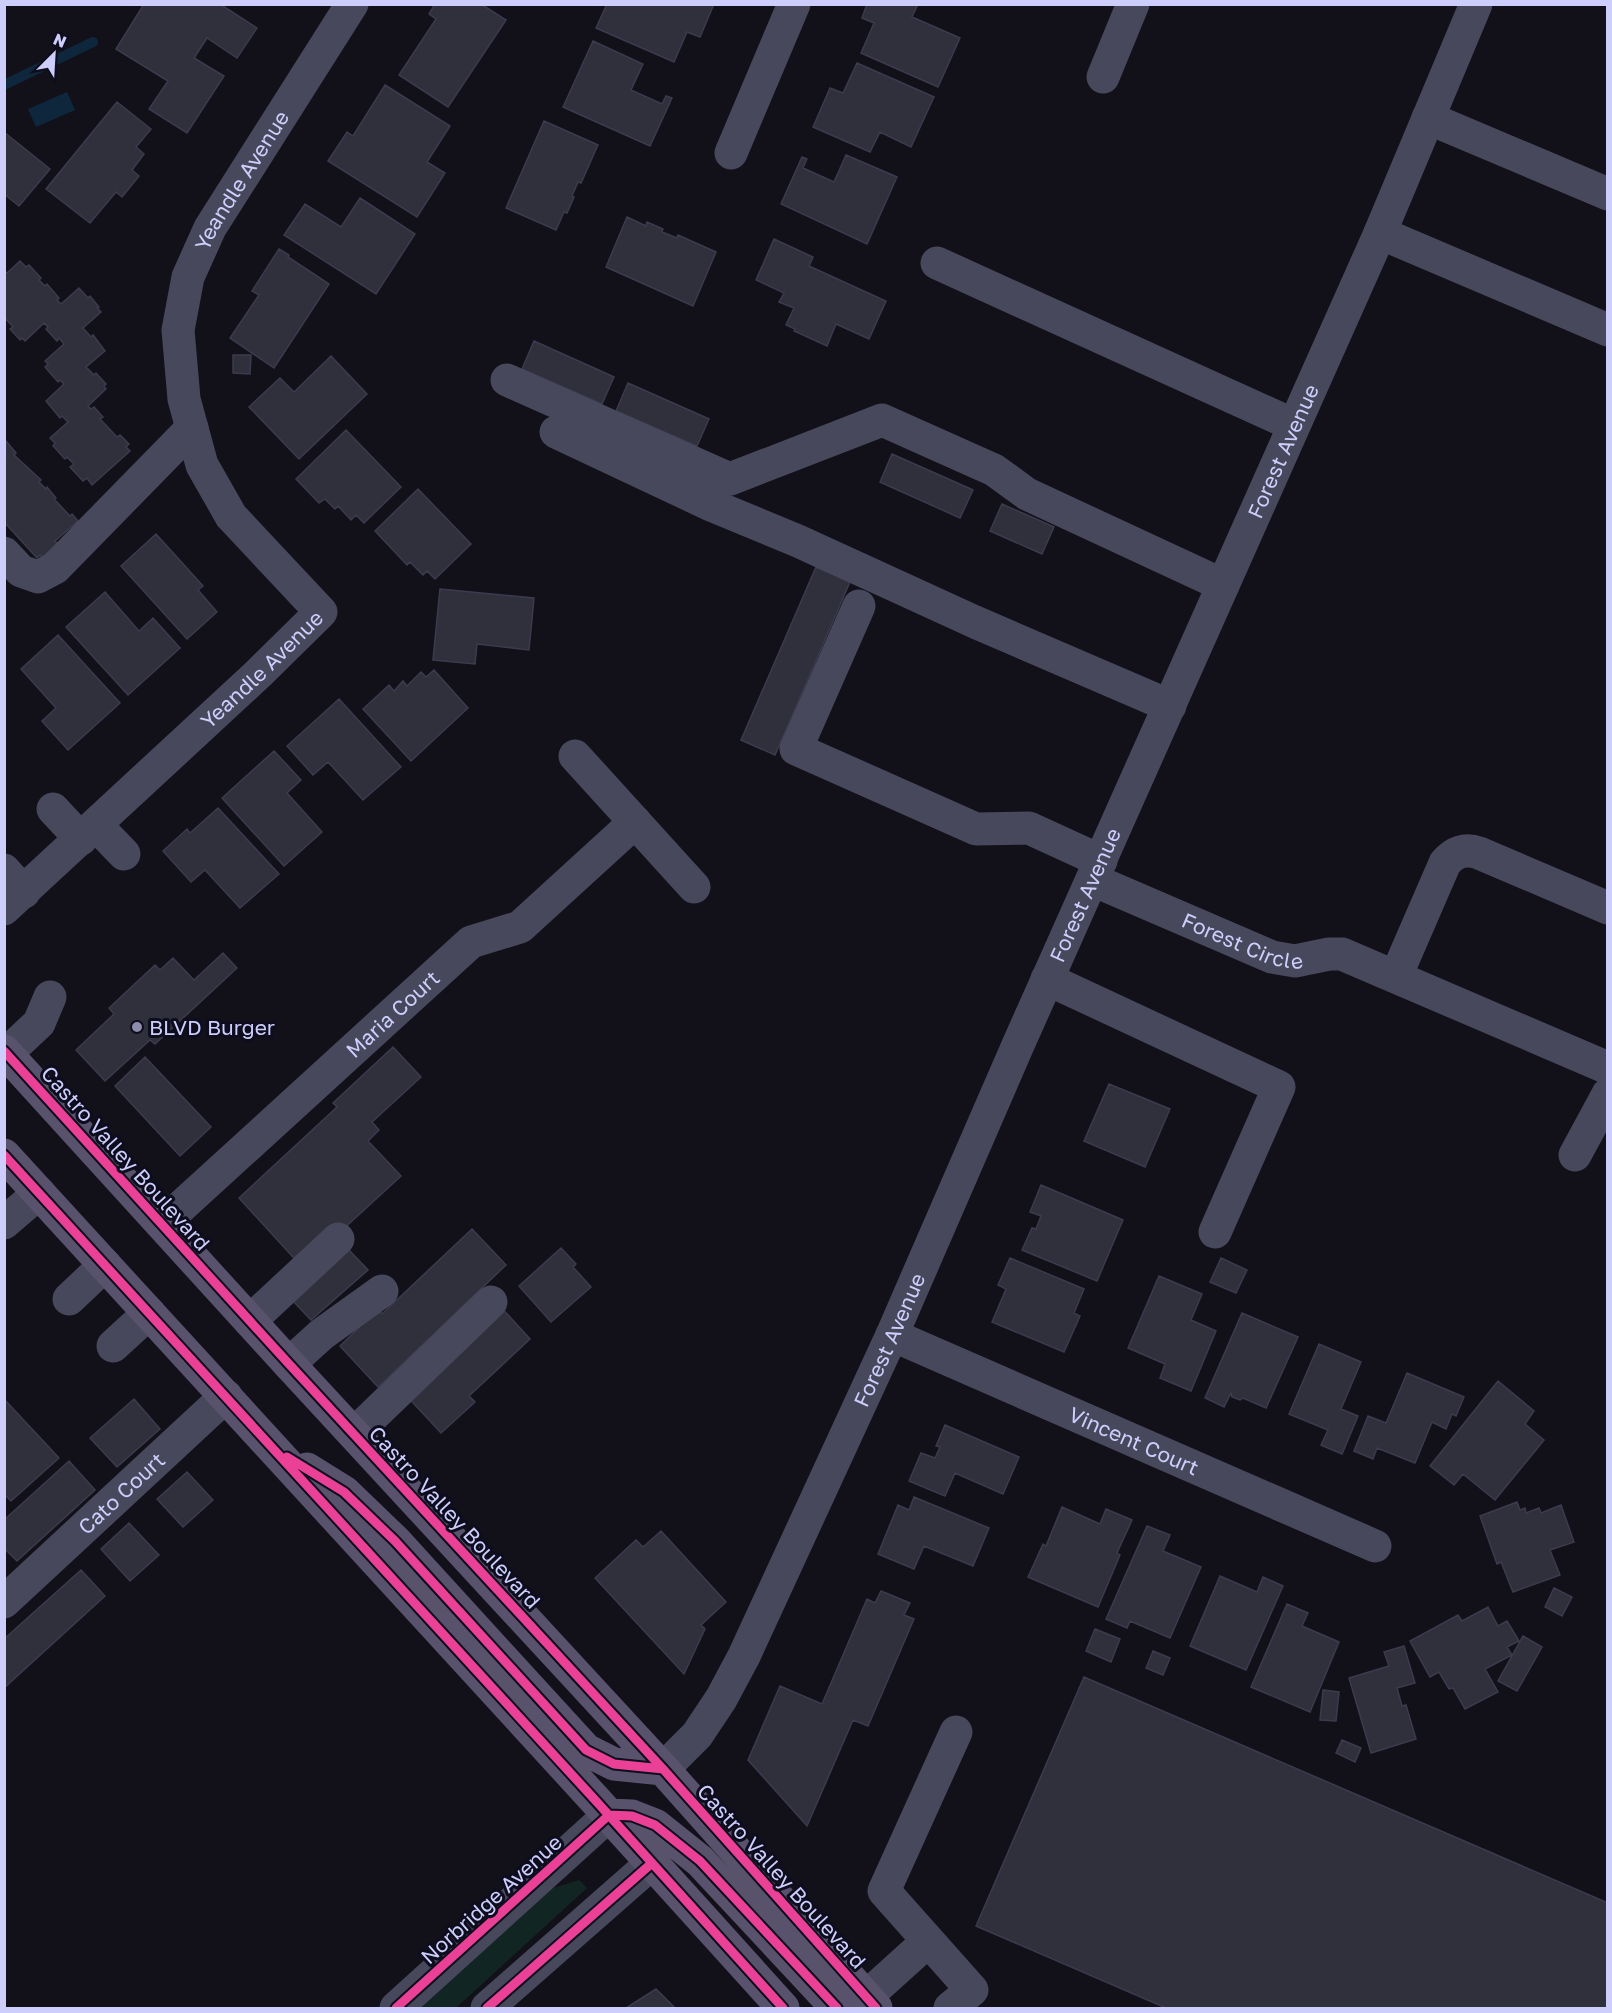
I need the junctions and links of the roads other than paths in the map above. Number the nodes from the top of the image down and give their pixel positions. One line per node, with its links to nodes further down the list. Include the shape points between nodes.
1 (794, 4): 7 (street)
2 (1133, 4): 5 (street)
3 (344, 7): 14 (street, Yeandle Avenue, via 210,228 188,277 178,330 184,399)
4 (1464, 8): 6 (street, Forest Avenue)
5 (1103, 77)
6 (1428, 118): 8 (street); 9 (street, Forest Avenue)
7 (731, 153)
8 (1608, 195)
9 (1380, 233): 11 (street); 13 (street, Forest Avenue)
10 (937, 263): 13 (street)
11 (1608, 330)
12 (507, 380): 17 (street, via 730,480 882,420 994,470 1027,494)
13 (1294, 425): 17 (street, Forest Avenue)
14 (192, 428): 16 (street, via 55,568 38,577 21,571); 23 (street, Yeandle Avenue, via 202,465 231,516 321,612)
15 (556, 432): 19 (street, via 711,505)
16 (4, 553)
17 (1223, 585): 19 (street, Forest Avenue)
18 (859, 606): 25 (street, Forest Circle, via 796,749 976,829 1029,828)
19 (1170, 706): 25 (street, Forest Avenue)
20 (575, 756): 22 (street)
21 (53, 809): 23 (street)
22 (635, 822): 26 (street); 39 (street, Maria Court, via 520,927 471,942)
23 (88, 832): 24 (street); 27 (street, Yeandle Avenue)
24 (124, 855)
25 (1097, 870): 29 (street, Forest Circle, via 1272,957 1295,961 1342,954); 30 (street, Forest Avenue)
26 (694, 886)
27 (11, 890)
28 (1608, 908): 29 (street, via 1464,850 1445,863)
29 (1395, 976): 33 (street, Forest Circle)
30 (1047, 979): 40 (street, via 1278,1087); 48 (street, Forest Avenue)
31 (50, 998): 32 (street, via 39,1023)
32 (6, 1052): 39 (main road, Castro Valley Boulevard)
33 (1608, 1068)
34 (1608, 1094): 36 (street)
35 (4, 1155): 37 (main road)
36 (1575, 1155)
37 (39, 1192): 38 (street); 42 (main road)
38 (4, 1223)
39 (162, 1224): 47 (main road, Castro Valley Boulevard)
40 (1215, 1232)
41 (338, 1239): 47 (street)
42 (105, 1265): 44 (street); 46 (main road)
43 (382, 1291): 50 (street, via 322,1334)
44 (69, 1299)
45 (491, 1302): 52 (street)
46 (149, 1313): 49 (street); 51 (main road)
47 (250, 1321): 50 (main road, Castro Valley Boulevard)
48 (892, 1335): 54 (street, Vincent Court); 57 (street, Forest Avenue, via 735,1673 697,1735)
49 (113, 1346)
50 (289, 1364): 52 (main road, Castro Valley Boulevard)
51 (226, 1396): 53 (main road); 55 (street, Cato Court)
52 (354, 1434): 57 (main road, Castro Valley Boulevard)
53 (270, 1446): 57 (main road, via 344,1492 395,1541 586,1750 614,1764); 58 (main road)
54 (1375, 1546)
55 (9, 1589)
56 (956, 1732): 60 (street, via 885,1891)
57 (663, 1769): 61 (main road, Castro Valley Boulevard)
58 (609, 1815): 59 (main road); 61 (main road, via 632,1816 655,1825); 62 (street, Norbridge Avenue)
59 (651, 1863): 63 (street); 64 (main road)
60 (928, 1941): 61 (street); 65 (street, via 972,1990)
61 (860, 2005)
62 (396, 2008)
63 (487, 2008)
64 (783, 2008)
65 (950, 2008)

